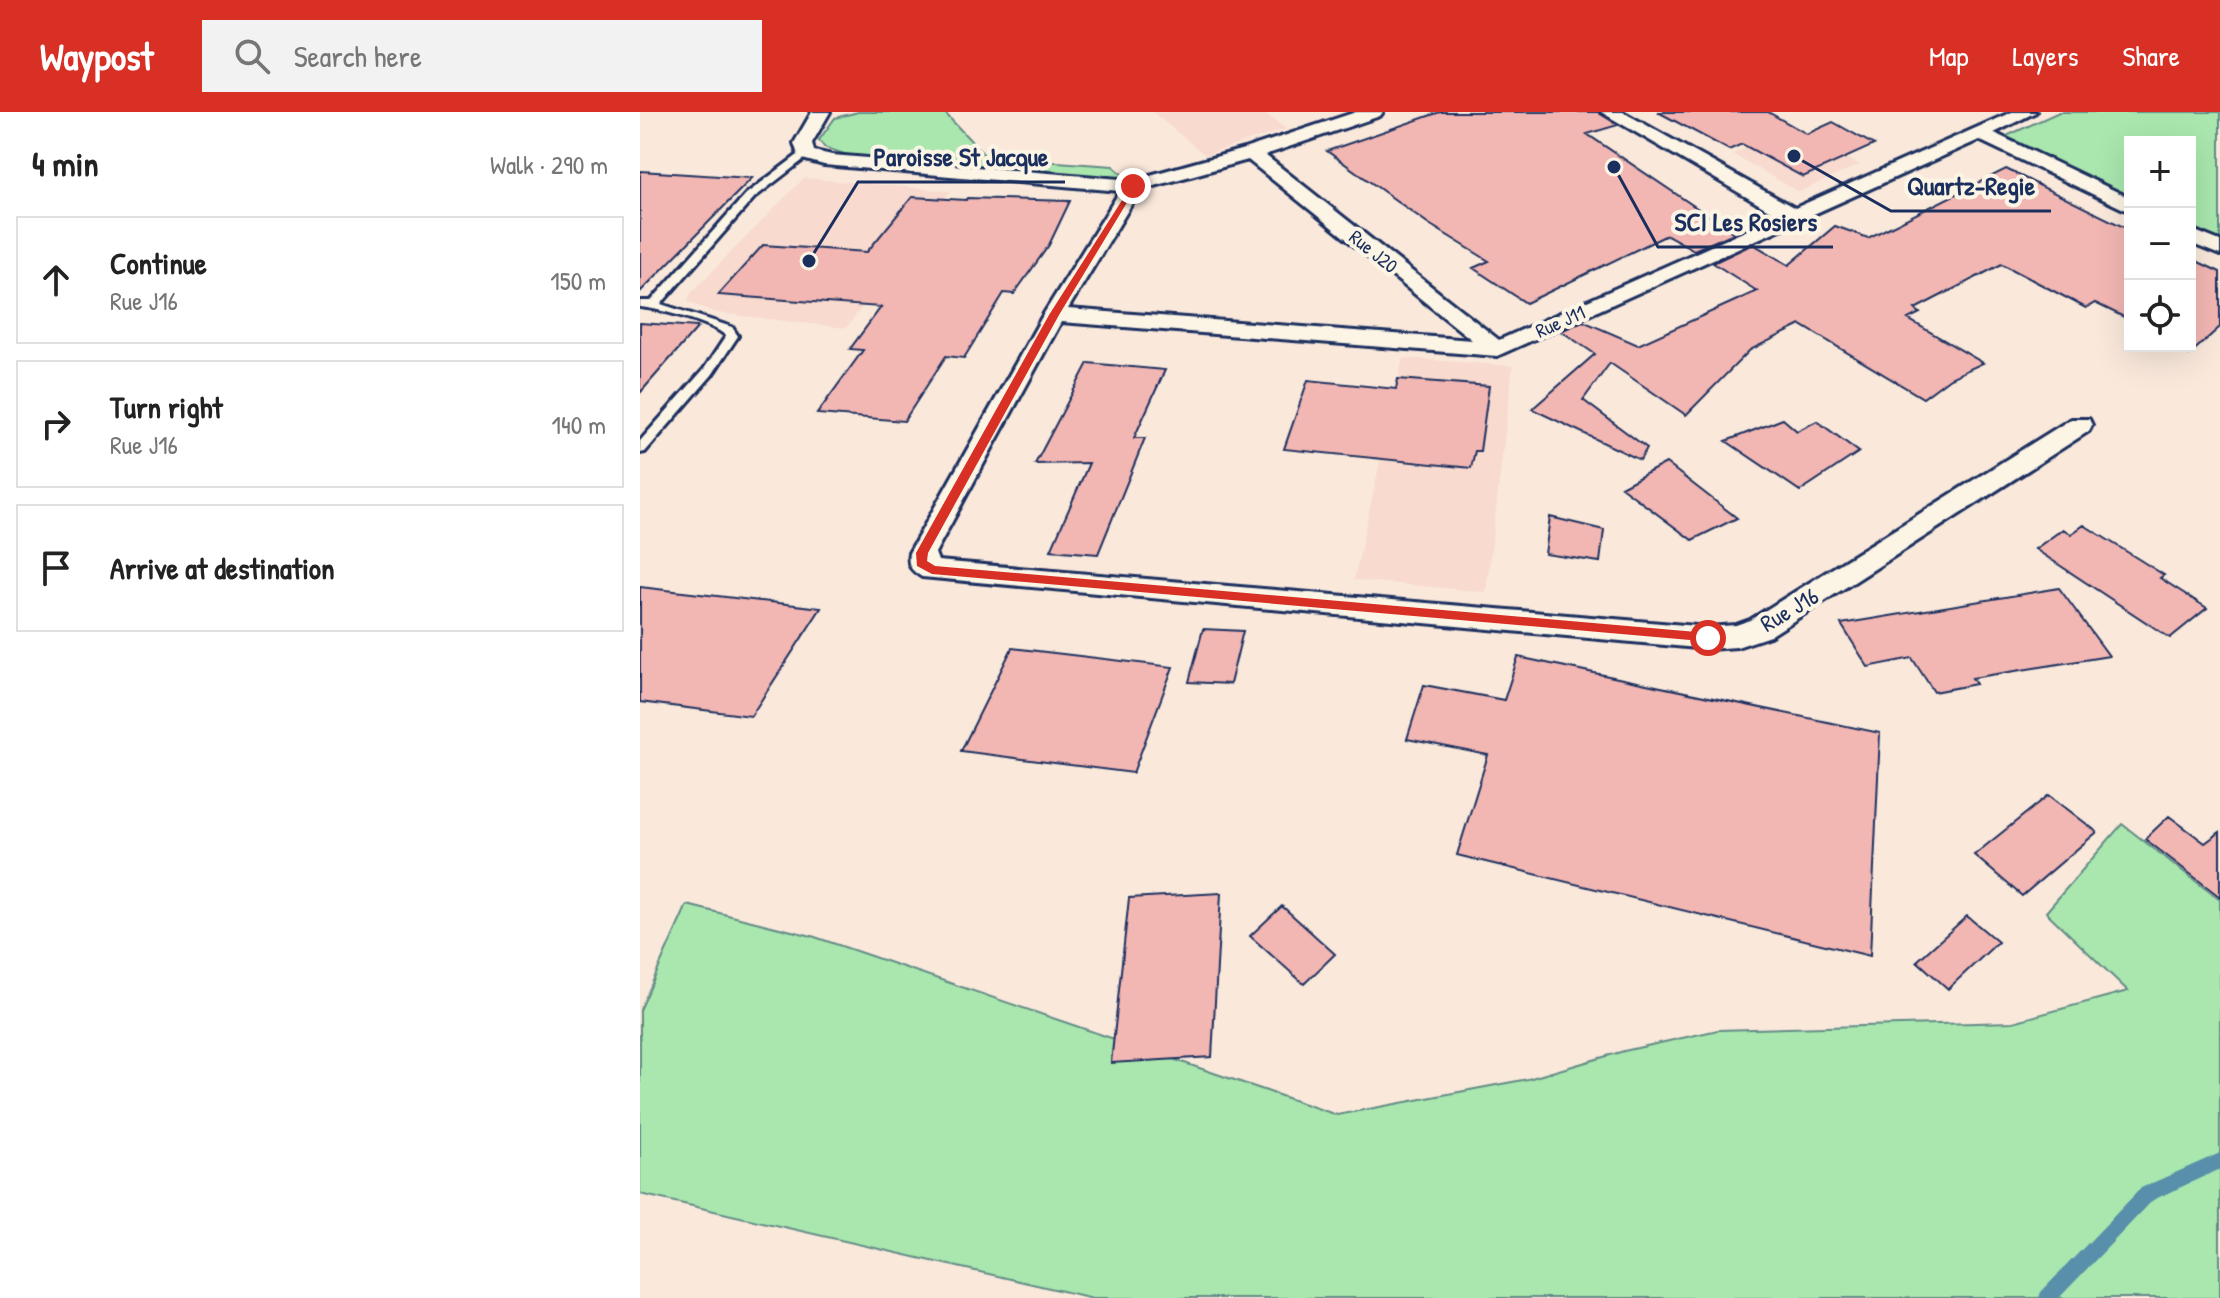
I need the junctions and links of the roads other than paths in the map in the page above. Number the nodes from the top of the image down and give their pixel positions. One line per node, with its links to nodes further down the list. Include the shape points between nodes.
1 (1374, 112): 6 (street)
2 (1610, 112): 10 (street)
3 (823, 113): 7 (street, via 803,143)
4 (2019, 113): 5 (street, Rue J11)
5 (1979, 133): 9 (street); 10 (street, Rue J11)
6 (1251, 153): 8 (street); 15 (street, Rue J20)
7 (806, 154): 8 (street, via 858,164); 13 (lane, via 750,196)
8 (1133, 186): 14 (street, Rue J16)
9 (2124, 203)
10 (1794, 216): 15 (street, Rue J11)
11 (2196, 238): 12 (street)
12 (2220, 249)
13 (647, 304): 17 (lane, via 728,330 732,336 708,372)
14 (1054, 315): 15 (street, Rue J11); 16 (street, Rue J16, via 922,553 921,563 932,570 1708,638 1737,636 1760,628)
15 (1497, 349)
16 (2080, 425)
17 (640, 449)

